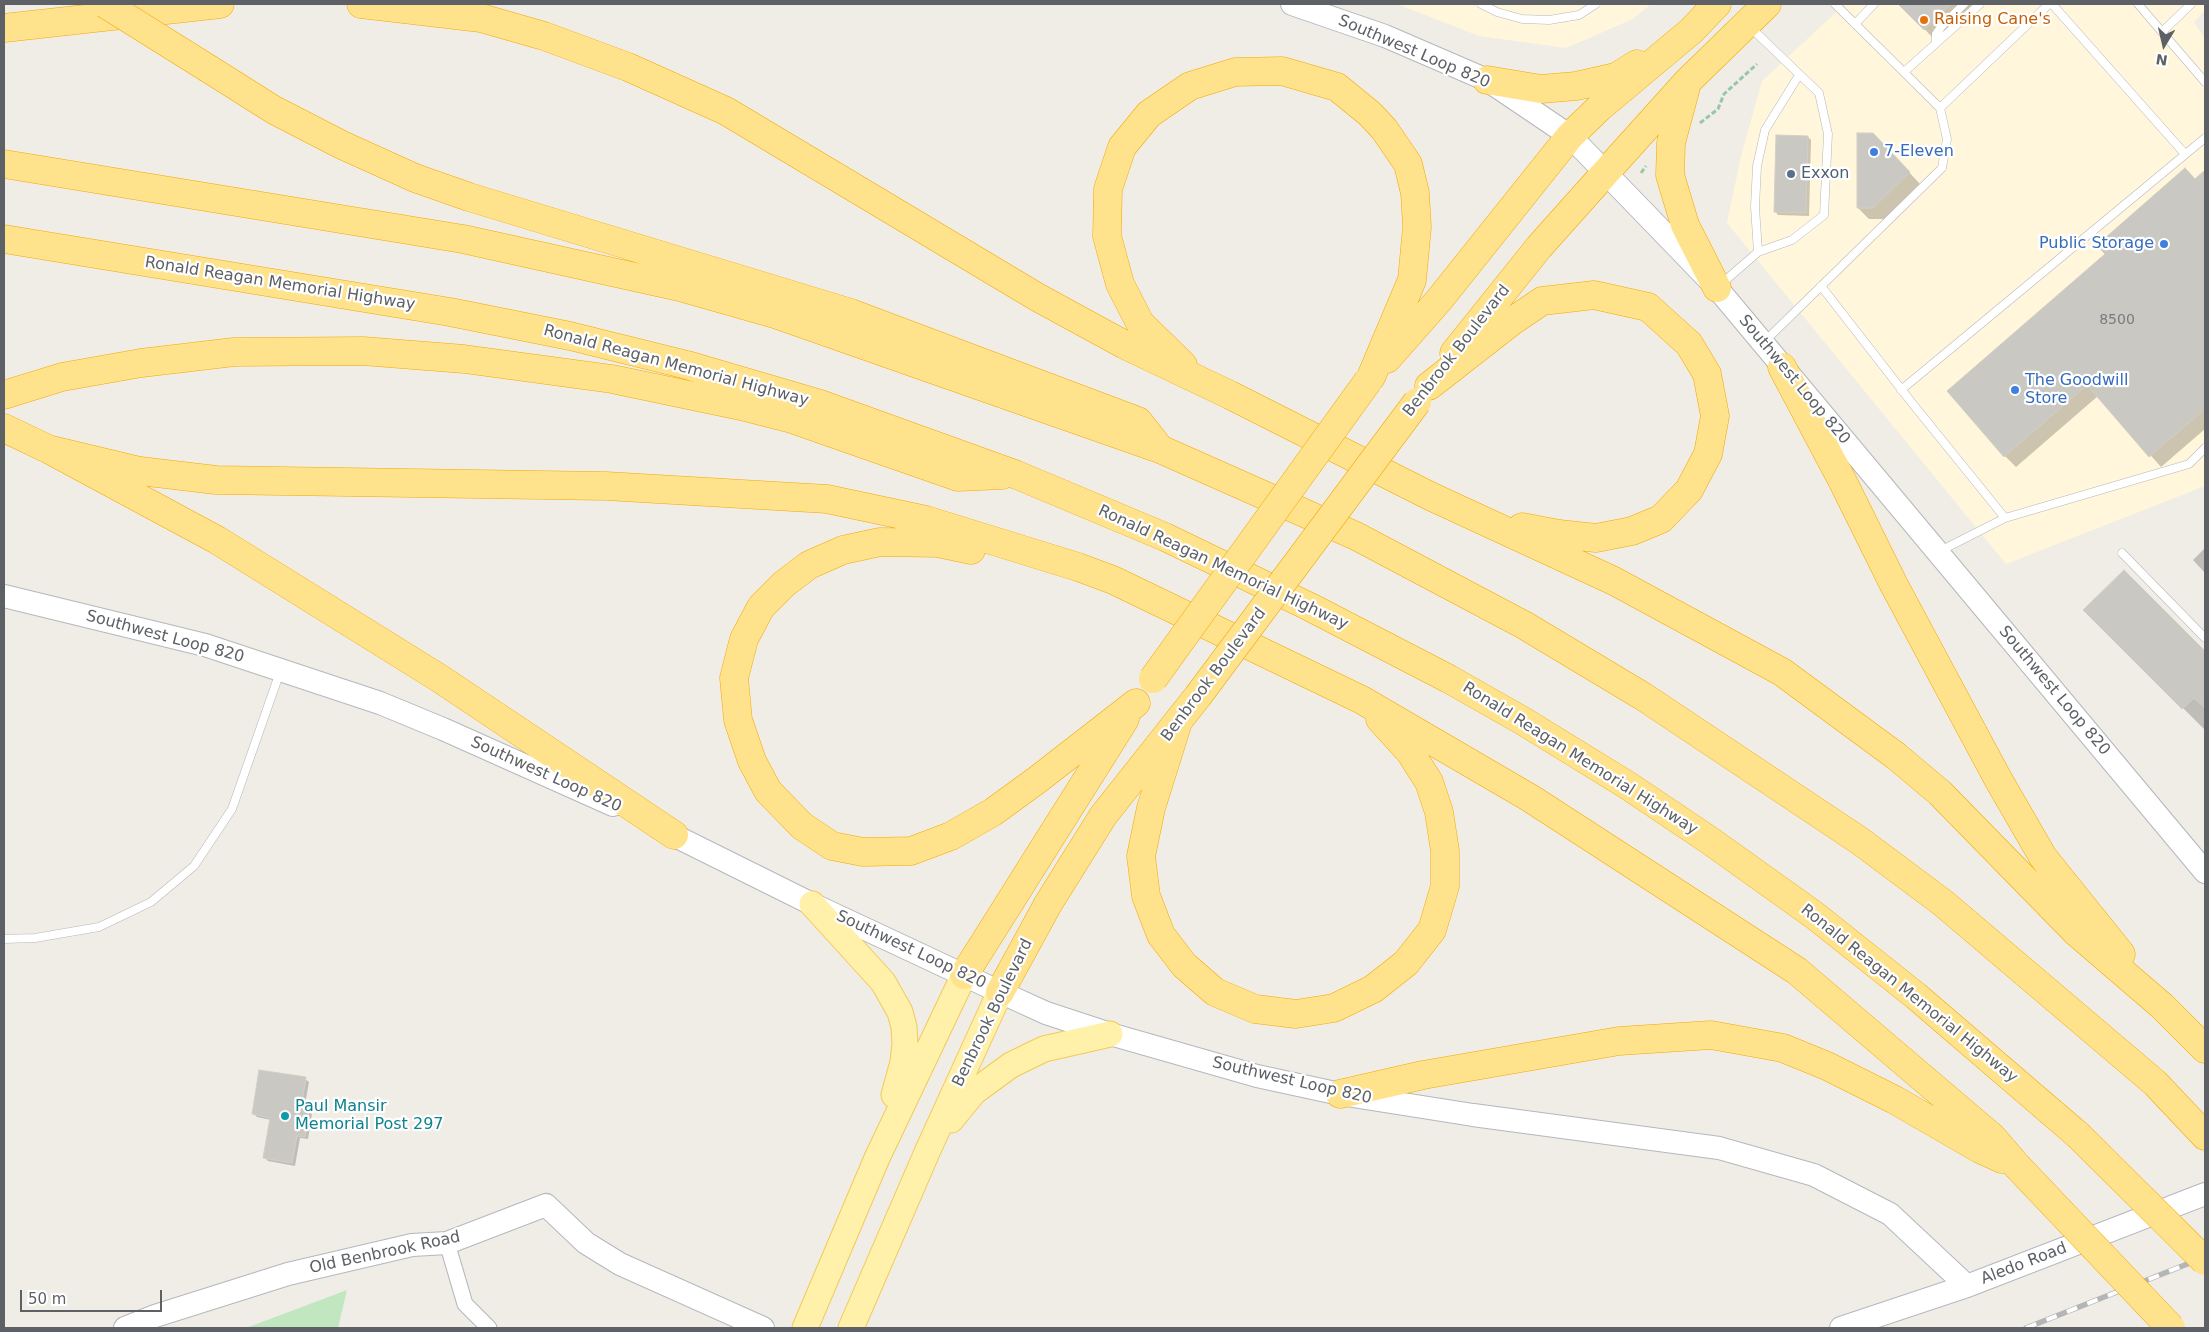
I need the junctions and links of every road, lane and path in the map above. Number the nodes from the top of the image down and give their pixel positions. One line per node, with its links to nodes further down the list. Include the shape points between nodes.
1 (105, 4): 49 (highway, bridge, via 274,110 416,178 851,313 1138,421)
2 (220, 4): 18 (highway)
3 (361, 4): 42 (highway, via 481,18 544,36 628,67 726,111 1037,297 1125,345)
4 (1292, 4): 25 (street, Southwest Loop 820, via 1385,36)
5 (1481, 4): 6 (lane, via 1522,19 1549,20 1579,15)
6 (1596, 4)
7 (1717, 4): 19 (highway)
8 (1767, 4): 16 (highway, Benbrook Boulevard)
9 (1835, 4): 17 (lane)
10 (1874, 4): 17 (lane)
11 (1964, 4): 21 (lane, via 1941,27 1936,34)
12 (1980, 4): 21 (lane)
13 (2050, 4): 28 (lane); 32 (lane)
14 (2138, 4): 20 (lane)
15 (2192, 4): 20 (lane)
16 (1747, 24): 24 (lane); 26 (highway, Benbrook Boulevard)
17 (1855, 24): 23 (lane)
18 (4, 28)
19 (1691, 31): 25 (highway, via 1616,77 1576,86 1541,89); 30 (highway)
20 (2162, 32): 27 (lane)
21 (1936, 43): 23 (lane)
22 (1757, 64): 29 (path, via 1724,94 1718,109)
23 (1904, 72): 28 (lane)
24 (1799, 76): 36 (lane, via 1765,130 1757,166); 36 (lane, via 1820,93 1828,134 1824,215 1792,240)
25 (1487, 80): 30 (street, Southwest Loop 820)
26 (1687, 82): 34 (highway, Benbrook Boulevard); 38 (highway, via 1671,143 1670,175 1685,224)
27 (2205, 82)
28 (1940, 108): 37 (lane, via 1946,139 1942,168)
29 (1694, 129)
30 (1570, 136): 34 (street, Southwest Loop 820); 41 (highway, via 1439,300)
31 (2205, 138): 32 (lane)
32 (2185, 154): 43 (lane)
33 (4, 164): 49 (highway, via 463,239 680,287 775,314)
34 (1606, 172): 38 (street, Southwest Loop 820); 44 (highway, Benbrook Boulevard, via 1539,247)
35 (4, 239): 50 (highway, Ronald Reagan Memorial Highway, via 450,312 570,336 687,365 820,404)
36 (1758, 252): 38 (lane)
37 (1821, 286): 39 (lane); 43 (lane)
38 (1717, 288): 39 (street, Southwest Loop 820)
39 (1762, 344): 40 (street, Southwest Loop 820)
40 (1782, 367): 53 (street, Southwest Loop 820); 68 (highway, via 1907,610 2044,857)
41 (1369, 379): 42 (highway, via 1412,280 1417,227 1415,193 1408,164 1384,129 1338,87 1282,71 1235,72 1190,86 1173,97 1149,114 1122,147 1108,189 1107,236 1120,284 1140,323); 60 (highway, bridge)
42 (1199, 380): 52 (highway, via 1430,496)
43 (1901, 390): 51 (lane)
44 (1423, 394): 52 (highway, via 1503,328 1542,301 1594,295 1648,307 1689,344 1707,374 1715,416 1708,454 1689,490 1661,518 1632,531 1596,538); 61 (highway, Benbrook Boulevard, bridge)
45 (4, 395): 50 (highway, via 62,377 141,362 234,352 363,350 464,359 612,379 792,419 958,477)
46 (4, 428): 48 (highway)
47 (2205, 448): 51 (lane, via 2189,464)
48 (48, 449): 55 (highway, via 140,471 216,480 606,486 827,499 926,520); 62 (highway, via 217,540 440,678)
49 (1160, 450): 72 (highway, via 1356,536 1524,624 1644,697 1852,835 1943,903 2156,1083)
50 (1017, 475): 78 (highway, Ronald Reagan Memorial Highway, bridge, via 1165,537 1449,679 1524,721 1709,840 1814,915 1916,996 2078,1135)
51 (2005, 518): 53 (lane)
52 (1491, 523): 68 (highway, via 1614,581 1782,672 1896,756 1940,793 2077,933)
53 (1938, 552): 63 (street, Southwest Loop 820)
54 (2122, 553): 57 (lane)
55 (1078, 567): 59 (highway, via 1113,580); 60 (highway, via 1035,565 938,543 880,542 843,550 809,565 761,607 744,638 734,678 738,720 752,761 768,790 802,826 832,846 863,852 911,851 951,836 993,812)
56 (4, 596): 58 (street, Southwest Loop 820, via 205,645)
57 (2205, 638)
58 (280, 670): 62 (street, Southwest Loop 820, via 380,703 443,729); 65 (lane, via 232,810 194,866 151,902 99,927 35,938)
59 (1362, 700): 61 (highway, via 1410,752 1429,782 1445,851 1445,886 1432,930 1406,963 1373,988 1334,1008 1296,1014 1255,1009 1215,992 1184,965 1161,935 1146,896 1141,856 1151,808); 75 (highway, via 1507,784 1797,971 1992,1137)
60 (1136, 702): 66 (highway)
61 (1177, 725): 67 (highway, Benbrook Boulevard, via 1104,816 1048,904)
62 (674, 835): 64 (street, Southwest Loop 820)
63 (2205, 872)
64 (812, 904): 66 (street, Southwest Loop 820); 74 (main road, via 883,982 900,1012 904,1027 903,1062)
65 (4, 939)
66 (964, 975): 67 (street, Southwest Loop 820); 74 (main road)
67 (1000, 992): 69 (street, Southwest Loop 820, via 1046,1013); 73 (main road, Benbrook Boulevard)
68 (2162, 1006): 70 (highway)
69 (1110, 1034): 71 (street, Southwest Loop 820, via 1256,1076); 73 (main road, via 1044,1049 1011,1065 974,1092)
70 (2205, 1049)
71 (1340, 1094): 75 (highway, via 1423,1075 1619,1041 1711,1035 1783,1048 1827,1066); 79 (street, Southwest Loop 820, via 1718,1148 1814,1175 1890,1214)
72 (2205, 1136)
73 (928, 1150): 84 (main road, Benbrook Boulevard)
74 (877, 1158): 83 (main road)
75 (2017, 1166): 86 (highway, bridge)
76 (2205, 1194): 79 (street, Aledo Road)
77 (447, 1243): 80 (street, Old Benbrook Road, via 412,1245 288,1274); 81 (street, via 465,1304); 82 (street, Old Benbrook Road, via 546,1205 586,1243 620,1264)
78 (2205, 1261)
79 (1967, 1286): 85 (street, Aledo Road)
80 (126, 1328)
81 (489, 1328)
82 (763, 1328)
83 (804, 1328)
84 (851, 1328)
85 (1841, 1328)
86 (2171, 1328)

